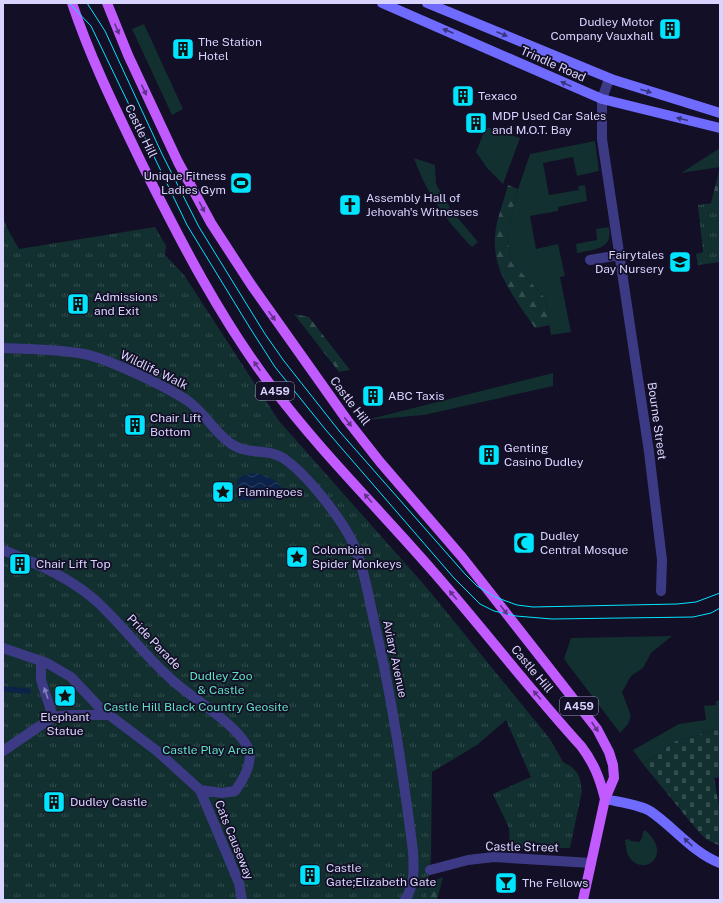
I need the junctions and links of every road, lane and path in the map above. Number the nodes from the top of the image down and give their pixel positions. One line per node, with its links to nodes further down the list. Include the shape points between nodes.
1 (72, 3): 21 (main road, Castle Hill / A459, one-way to 1, via 599,774 581,746 272,388 237,338 181,240 124,126 85,42)
2 (106, 3): 21 (main road, Castle Hill / A459, one-way to 21, via 178,162 211,223 252,286 347,420 495,597 592,724 609,752 613,765 614,778)
3 (382, 3): 6 (main road, Trindle Road, one-way to 3)
4 (428, 3): 5 (main road, Trindle Road, one-way to 5)
5 (609, 78): 6 (street, Bourne Street); 7 (main road, Trindle Road, one-way to 7)
6 (602, 99): 8 (main road, Trindle Road, one-way to 6); 9 (street, Bourne Street, via 602,139)
7 (720, 113)
8 (720, 128)
9 (620, 255): 10 (street); 14 (street, Bourne Street, via 649,452 662,560)
10 (590, 260)
11 (3, 348): 12 (street, Wildlife Walk, via 86,354 108,362 188,401 205,415 230,444 246,451)
12 (275, 453): 26 (street, Aviary Avenue, via 299,472 339,520 362,566 387,675 413,851 414,874 410,892)
13 (3, 550): 20 (street, Pride Parade, via 50,569 93,599 169,678 236,731 248,747 249,761 244,780 235,791 222,793)
14 (661, 591)
15 (3, 648): 16 (street)
16 (41, 661): 17 (street, via 71,677); 18 (street, one-way to 16, via 42,680)
17 (109, 715): 18 (street); 20 (street, via 157,751)
18 (53, 717): 19 (street)
19 (3, 751)
20 (200, 790): 25 (street, Cats Causeway, via 239,883)
21 (605, 799): 22 (main road, A459); 23 (main road, one-way to 21, via 712,861 648,810)
22 (591, 863): 24 (street, Castle Street, via 494,857 468,860); 27 (main road, A459)
23 (720, 863)
24 (430, 870)
25 (242, 900)
26 (405, 900)
27 (583, 900)

